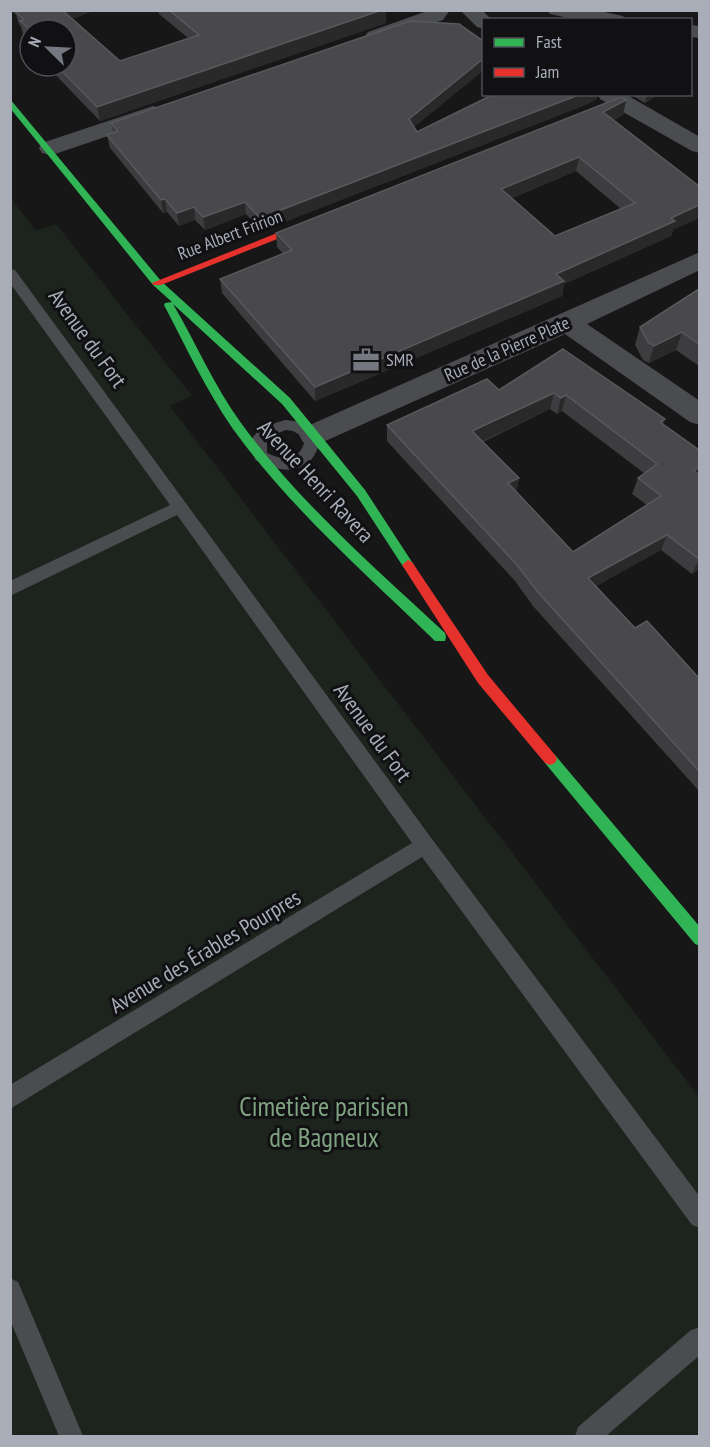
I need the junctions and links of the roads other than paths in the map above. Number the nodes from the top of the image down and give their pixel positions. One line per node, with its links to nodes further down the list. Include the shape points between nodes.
1 (440, 10): 6 (street, via 436,15)
2 (470, 10): 5 (street)
3 (557, 10): 4 (street)
4 (604, 18)
5 (482, 22)
6 (355, 43)
7 (609, 101): 10 (street)
8 (10, 102): 11 (street, Avenue Henri Ravera)
9 (167, 108): 11 (street)
10 (699, 146)
11 (50, 148): 15 (street, Avenue Henri Ravera)
12 (332, 214): 15 (street, Rue Albert Fririon)
13 (699, 260): 16 (street, Rue de la Pierre Plate)
14 (13, 282): 20 (lane, Avenue du Fort)
15 (157, 283): 18 (street, Avenue Henri Ravera, via 286,401); 19 (street, Avenue Henri Ravera, via 235,423)
16 (567, 323): 17 (street); 18 (street, Rue de la Pierre Plate)
17 (699, 415)
18 (314, 435): 19 (lane, via 312,452 298,463 278,465); 19 (lane, via 296,426 274,427 259,440); 22 (street, Avenue Henri Ravera, via 361,493)
19 (260, 456): 22 (street, Avenue Henri Ravera, via 313,515)
20 (180, 507): 21 (lane); 23 (lane, Avenue du Fort)
21 (10, 589)
22 (483, 679): 24 (street, Avenue Henri Ravera)
23 (424, 845): 25 (lane, Avenue des Érables Pourpres); 26 (lane, Avenue du Fort)
24 (699, 939)
25 (10, 1098)
26 (699, 1217)
27 (10, 1290): 29 (lane)
28 (699, 1339): 30 (lane)
29 (71, 1437)
30 (587, 1437)

